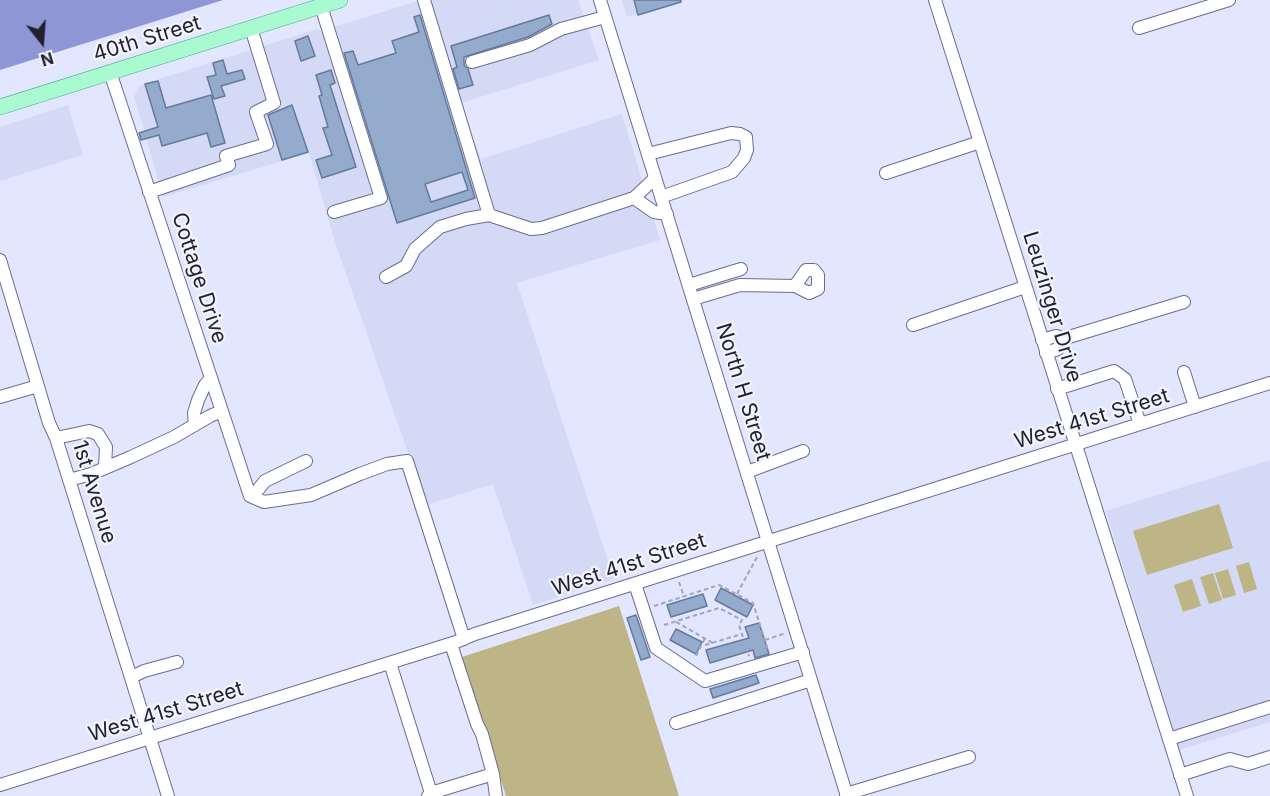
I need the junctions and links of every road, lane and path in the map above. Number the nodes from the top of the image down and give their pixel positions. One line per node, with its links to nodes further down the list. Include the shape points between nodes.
1 (340, 0): 6 (main road, 40th Street)
2 (424, 0): 22 (street)
3 (600, 0): 7 (street, North H Street)
4 (935, 0): 13 (street, Leuzinger Drive)
5 (1228, 0): 9 (street)
6 (321, 6): 8 (main road, 40th Street); 20 (street, via 381,198)
7 (605, 17): 10 (street, via 561,29 530,45); 14 (street, North H Street)
8 (251, 28): 11 (main road, 40th Street); 17 (street, via 274,103 256,112 267,144 226,156 229,165)
9 (1139, 28)
10 (472, 63)
11 (110, 72): 12 (main road, 40th Street); 17 (street, Cottage Drive)
12 (0, 107)
13 (980, 142): 15 (street); 28 (street, Leuzinger Drive)
14 (648, 154): 16 (street, North H Street); 18 (street, via 731,133 746,137 744,158 732,172)
15 (886, 173)
16 (655, 178): 18 (street, North H Street); 19 (street)
17 (149, 192): 36 (street, Cottage Drive)
18 (661, 197): 21 (street, North H Street)
19 (634, 198): 21 (street, via 654,212); 22 (street, via 542,228 531,229)
20 (334, 212)
21 (667, 214): 26 (street, North H Street)
22 (489, 215): 25 (street, via 440,227 415,249 406,266)
23 (0, 260): 38 (street, 1st Avenue)
24 (741, 268): 26 (street)
25 (386, 276)
26 (688, 285): 29 (street, North H Street)
27 (795, 285): 29 (street, via 740,285)
28 (1025, 287): 31 (street); 32 (street, Leuzinger Drive)
29 (693, 298): 50 (street, North H Street)
30 (1185, 302): 33 (street)
31 (913, 325)
32 (1042, 340): 33 (street, via 1056,336); 34 (street, Leuzinger Drive)
33 (1059, 340): 34 (street, via 1060,347)
34 (1046, 353): 39 (street, Leuzinger Drive)
35 (1184, 372): 41 (street)
36 (211, 378): 42 (street, Cottage Drive); 43 (street, via 198,400)
37 (1270, 383): 41 (street, West 41st Street)
38 (38, 386): 40 (street); 45 (street, 1st Avenue)
39 (1057, 389): 44 (street, via 1114,371 1125,379); 46 (street, Leuzinger Drive)
40 (0, 397)
41 (1195, 407): 44 (street, West 41st Street)
42 (222, 411): 43 (street); 52 (street, Cottage Drive)
43 (195, 424): 49 (street, via 174,438)
44 (1140, 424): 46 (street, West 41st Street)
45 (56, 438): 49 (street, via 89,431 98,434 106,447); 51 (street, 1st Avenue)
46 (1075, 444): 53 (street, West 41st Street); 81 (street, Leuzinger Drive)
47 (803, 451): 50 (street)
48 (306, 461): 52 (street, via 265,481)
49 (105, 468): 51 (street)
50 (747, 472): 53 (street, North H Street)
51 (69, 480): 76 (street, 1st Avenue)
52 (249, 495): 65 (street, via 264,502 311,495 387,464 407,461)
53 (769, 542): 56 (street, West 41st Street); 70 (street, North H Street)
54 (757, 557): 57 (path)
55 (679, 579): 58 (path)
56 (635, 584): 59 (street); 65 (street, West 41st Street)
57 (737, 594): 58 (path, via 719,585); 66 (path, via 753,603)
58 (684, 597): 59 (path)
59 (644, 610): 75 (street, via 656,648 705,681)
60 (675, 621): 61 (path); 63 (path, via 719,608 742,620); 64 (path)
61 (664, 625)
62 (786, 633): 66 (path)
63 (742, 634): 67 (path); 75 (path)
64 (705, 638): 67 (path); 71 (path)
65 (464, 639): 68 (street, West 41st Street)
66 (765, 640): 72 (path)
67 (713, 643): 69 (path)
68 (451, 644): 74 (street, West 41st Street); 84 (street)
69 (705, 645)
70 (803, 652): 72 (street); 77 (street, North H Street)
71 (696, 656)
72 (772, 661): 75 (street)
73 (177, 662): 76 (street)
74 (390, 663): 80 (street, West 41st Street); 88 (street)
75 (752, 667)
76 (132, 677): 80 (street, 1st Avenue)
77 (811, 680): 79 (street); 89 (street, North H Street)
78 (1270, 707): 81 (street)
79 (676, 723)
80 (150, 736): 86 (street, West 41st Street); 90 (street, 1st Avenue)
81 (1169, 740): 85 (street, Leuzinger Drive)
82 (969, 757): 87 (street)
83 (1270, 757): 85 (street, via 1248,764 1230,759)
84 (493, 774): 88 (street); 91 (street)
85 (1180, 775): 92 (street, Leuzinger Drive)
86 (0, 784)
87 (876, 791): 89 (street)
88 (429, 795)
89 (847, 795)
90 (168, 796)
91 (495, 796)
92 (1187, 796)

